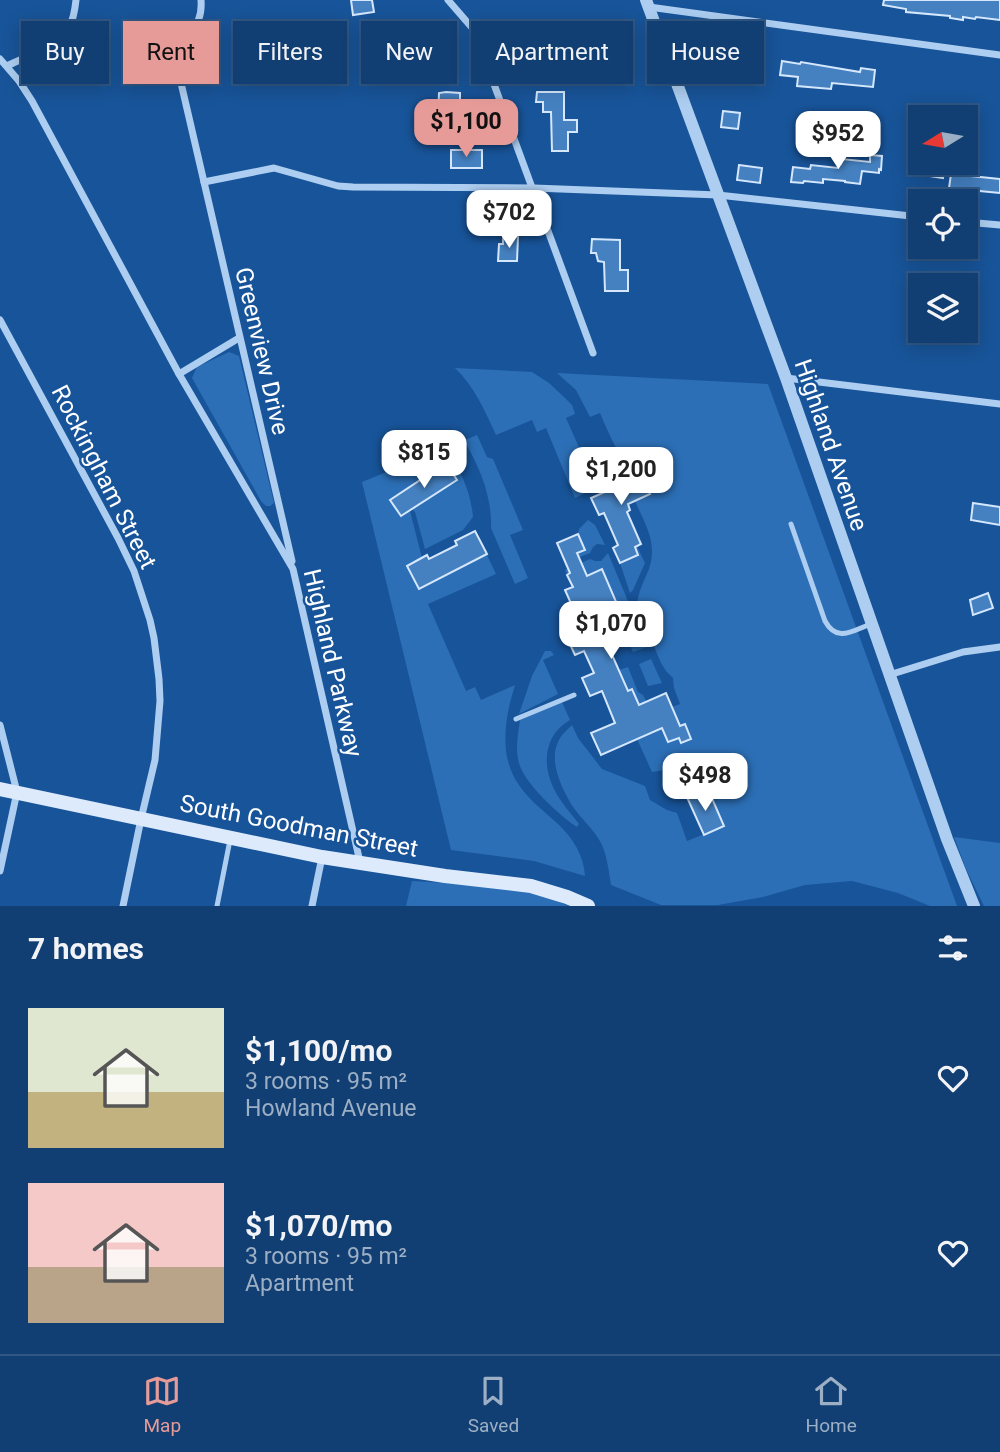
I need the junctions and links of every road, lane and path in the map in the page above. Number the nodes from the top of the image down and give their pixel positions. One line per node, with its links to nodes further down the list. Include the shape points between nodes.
1 (76, 0): 7 (street, via 75,14 59,37)
2 (201, 0): 8 (street, Greenview Drive, via 198,23 179,52 179,66)
3 (448, 0): 9 (street, via 474,30)
4 (647, 3): 5 (street); 10 (street, Highland Avenue)
5 (1000, 55)
6 (0, 59): 7 (street, Highland Parkway)
7 (7, 66): 17 (street, Highland Parkway, via 32,101)
8 (204, 182): 9 (street, via 274,168 338,186); 15 (street, Greenview Drive)
9 (534, 188): 10 (street); 16 (street)
10 (718, 195): 11 (street); 18 (street, Highland Avenue)
11 (908, 216)
12 (978, 223): 13 (street)
13 (1000, 225)
14 (0, 320): 30 (street, Rockingham Street, via 118,538 150,620 159,679 159,723)
15 (239, 338): 17 (street); 21 (street, Greenview Drive)
16 (593, 352)
17 (179, 374): 21 (street, Highland Parkway)
18 (786, 378): 19 (street); 22 (street, Highland Avenue)
19 (1000, 404)
20 (791, 524): 22 (lane, via 830,630 842,634)
21 (293, 569): 33 (street, Highland Parkway)
22 (871, 624): 24 (street, Highland Avenue)
23 (1000, 647): 24 (street, via 963,652)
24 (889, 675): 39 (street, Highland Avenue)
25 (574, 695): 26 (lane)
26 (516, 719)
27 (0, 725): 29 (street)
28 (0, 789): 29 (main road, South Goodman Street)
29 (17, 792): 30 (main road, South Goodman Street); 34 (street)
30 (141, 819): 31 (main road, South Goodman Street); 35 (street, Rockingham Street)
31 (230, 837): 32 (main road, South Goodman Street); 36 (lane)
32 (322, 856): 33 (main road, South Goodman Street); 37 (street)
33 (360, 863): 38 (main road, South Goodman Street, via 531,886)
34 (0, 872)
35 (123, 906)
36 (217, 906)
37 (312, 906)
38 (588, 906)
39 (974, 906)

